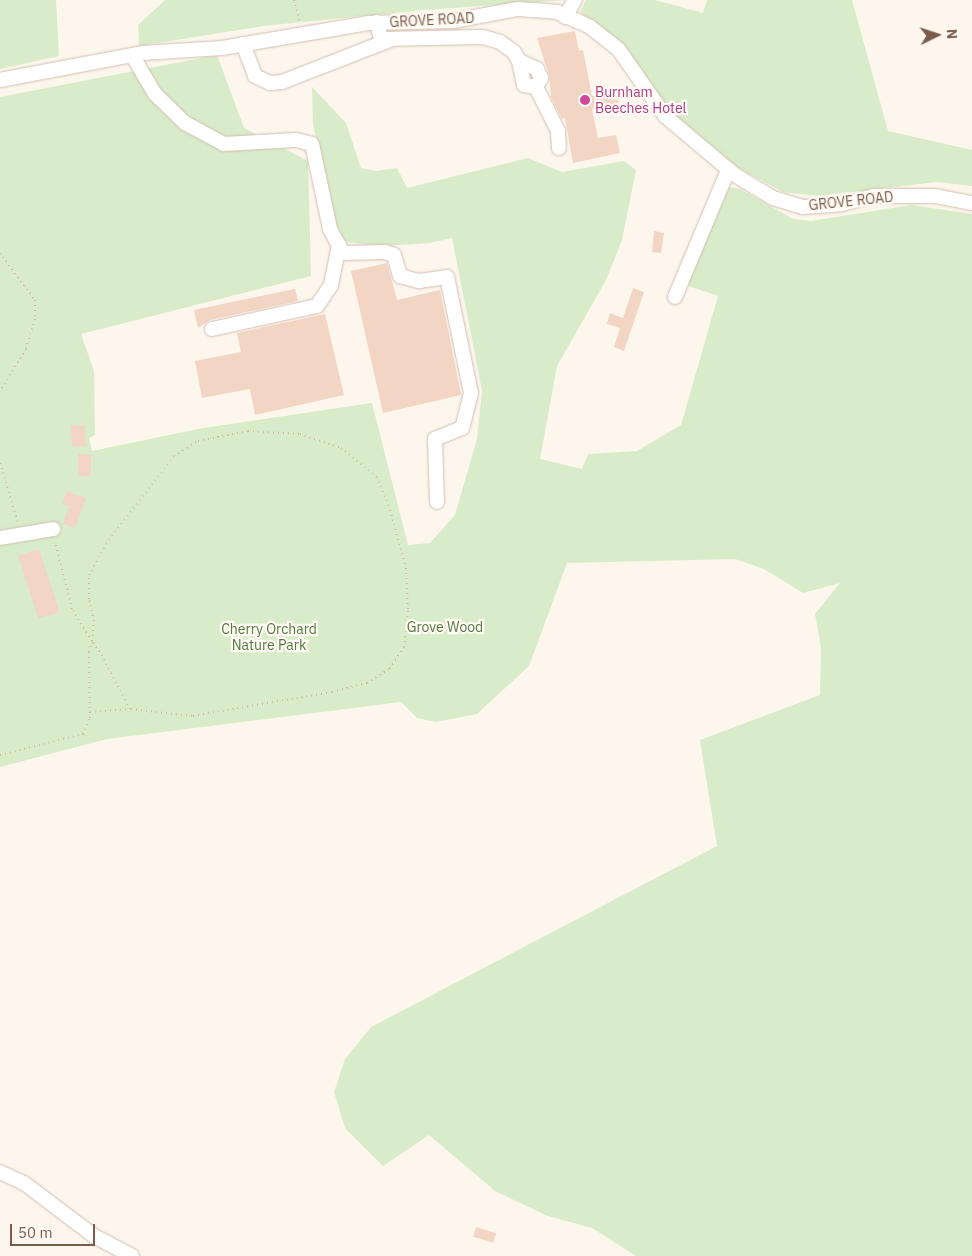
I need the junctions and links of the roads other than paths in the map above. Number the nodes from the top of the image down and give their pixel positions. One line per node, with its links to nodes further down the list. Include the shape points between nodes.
1 (575, 0): 2 (street)
2 (566, 17): 3 (street, GROVE ROAD, via 557,12 518,10 453,21); 9 (street, GROVE ROAD, via 590,27 619,50 664,116)
3 (377, 22): 4 (street, via 381,39); 5 (street, GROVE ROAD)
4 (392, 40): 5 (street, via 282,82 270,83 255,76); 8 (street, via 483,38 500,42 514,52 519,61 531,64 540,73 536,87 558,131)
5 (243, 44): 6 (street, GROVE ROAD)
6 (132, 55): 7 (street, GROVE ROAD); 11 (street, via 155,94 185,123 224,144 296,140 312,144 330,229)
7 (0, 80)
8 (559, 148)
9 (728, 170): 10 (street, GROVE ROAD, via 773,198 803,207 842,204 873,196 935,196); 12 (street)
10 (972, 202)
11 (338, 246): 13 (street, via 331,285 317,306); 14 (street, via 343,253 385,252 394,255 400,276 418,281 447,277 471,393 462,428 435,439)
12 (675, 298)
13 (212, 329)
14 (437, 502)
15 (53, 530): 16 (street)
16 (0, 538)
17 (0, 1172): 18 (street, via 31,1188 94,1236)
18 (132, 1256)

